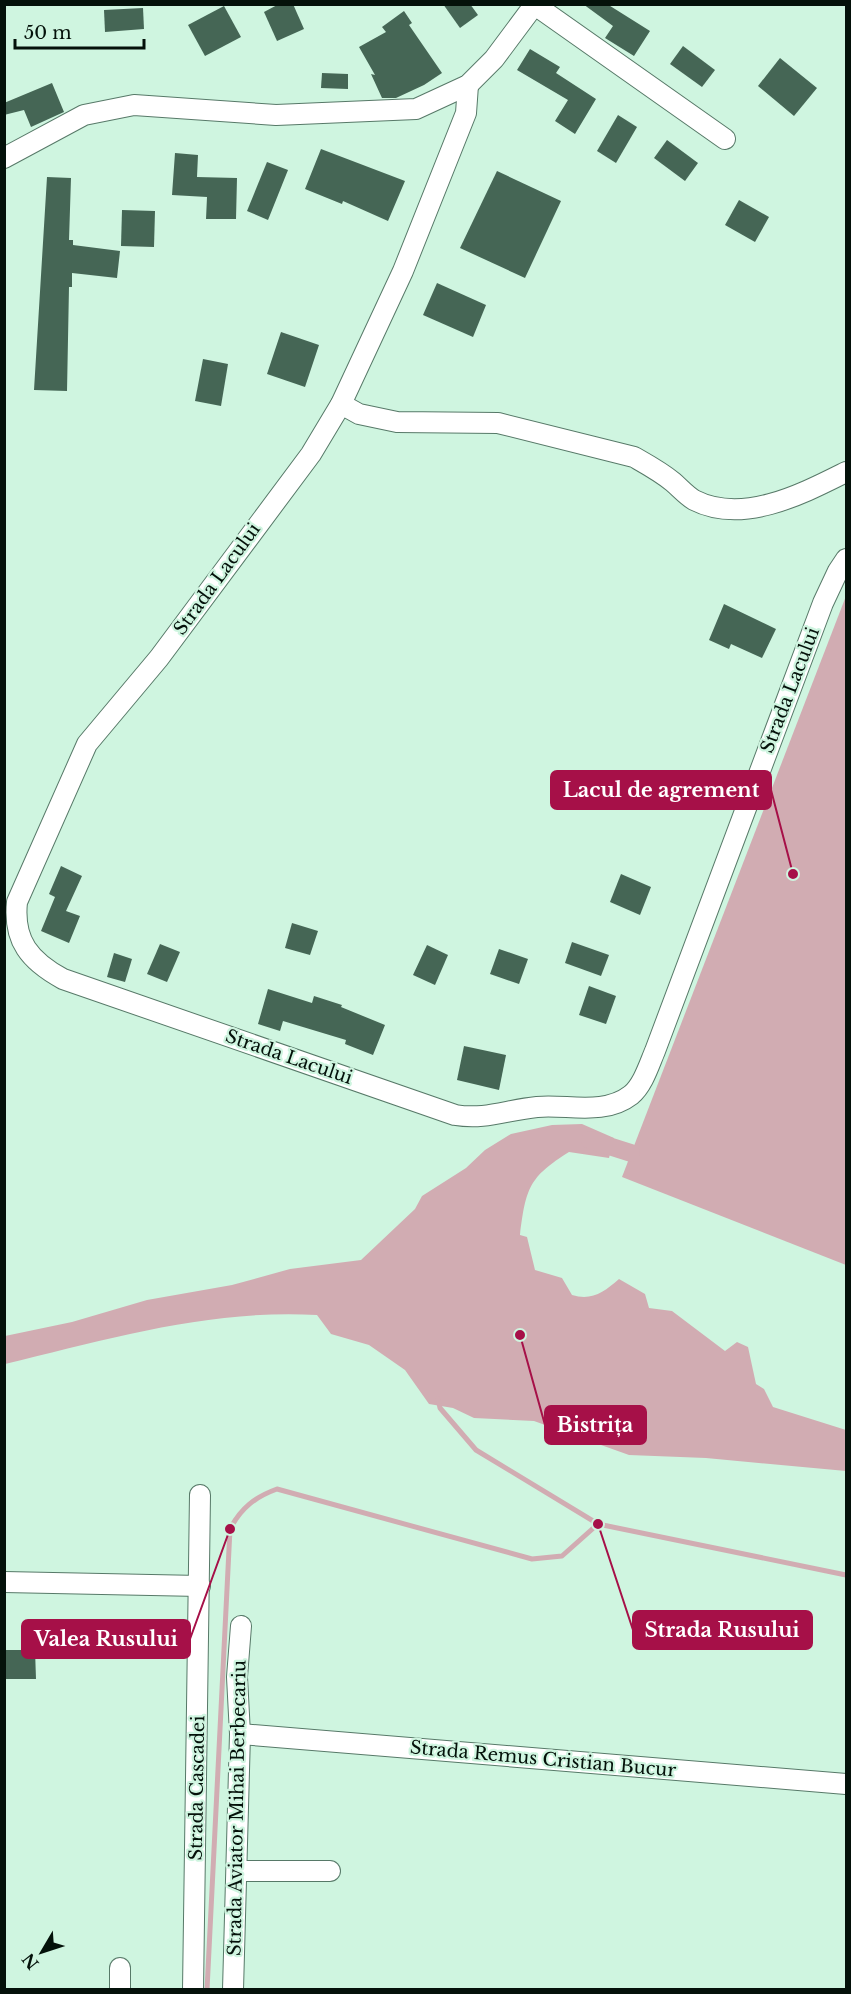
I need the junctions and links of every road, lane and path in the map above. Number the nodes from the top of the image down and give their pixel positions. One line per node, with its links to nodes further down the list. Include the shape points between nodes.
1 (535, 5): 2 (street, via 494,59); 3 (street)
2 (468, 85): 4 (street, via 416,109 276,115 134,105 84,115); 5 (street, Strada Lacului, via 466,114 403,271)
3 (725, 139)
4 (4, 158)
5 (341, 404): 6 (street, via 358,414 397,422 498,423 634,457 655,468 692,499 728,510 757,507 798,494); 8 (street, Strada Lacului, via 311,454 159,658 87,744 22,888)
6 (846, 472)
7 (846, 559): 8 (street, Strada Lacului, via 823,603 655,1051 632,1094 620,1101 604,1107 537,1107 476,1119 455,1115 63,979 49,971)
8 (10, 925)
9 (200, 1495): 11 (street, Strada Cascadei)
10 (4, 1582): 11 (street)
11 (200, 1586): 19 (street, Strada Cascadei)
12 (241, 1626): 13 (street, Strada Aviator Mihai Berbecariu, via 237,1677)
13 (240, 1734): 14 (street, Strada Remus Cristian Bucur); 16 (street, Strada Aviator Mihai Berbecariu)
14 (846, 1784)
15 (330, 1870): 16 (street)
16 (237, 1871): 20 (street, Strada Aviator Mihai Berbecariu)
17 (120, 1968): 18 (street)
18 (120, 1989)
19 (193, 1989)
20 (233, 1989)

